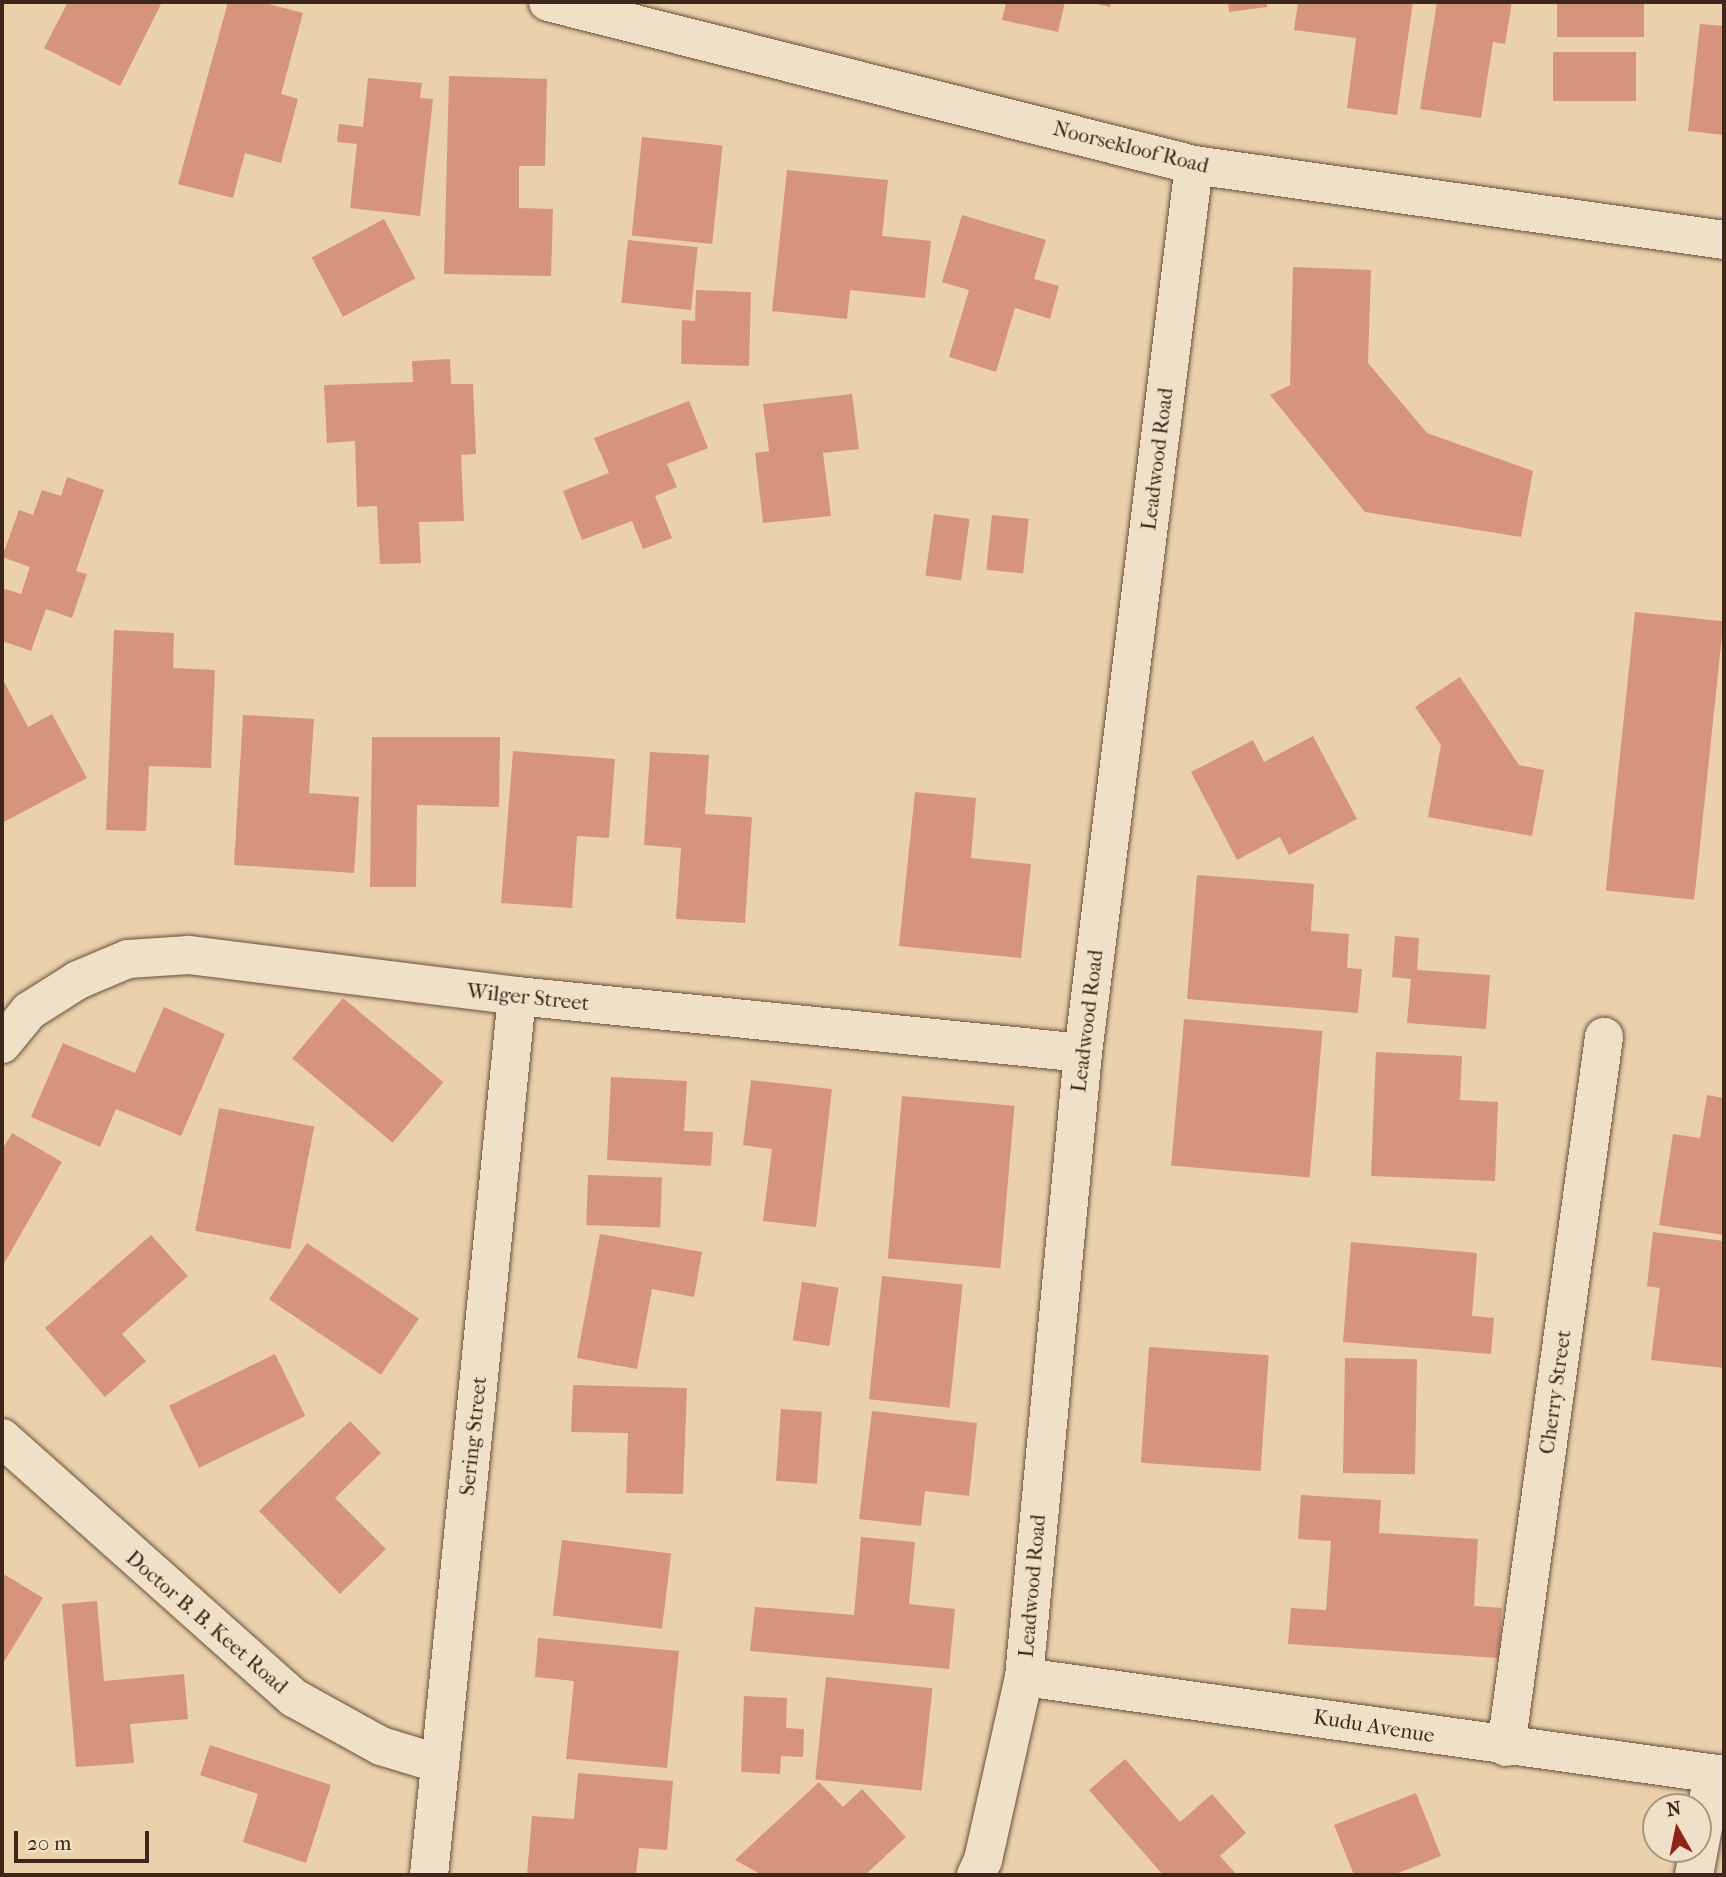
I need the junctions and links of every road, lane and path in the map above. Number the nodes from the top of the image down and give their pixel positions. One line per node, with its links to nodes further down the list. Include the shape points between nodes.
1 (548, 2): 2 (street, Noorsekloof Road)
2 (1194, 165): 3 (street, Noorsekloof Road); 7 (street, Leadwood Road)
3 (1724, 240)
4 (517, 996): 6 (street, Wilger Street, via 189,955 128,959 78,980 29,1010); 7 (street, Wilger Street); 11 (street, Sering Street)
5 (1604, 1037): 10 (street, Cherry Street)
6 (2, 1044)
7 (1083, 1054): 9 (street, Leadwood Road)
8 (2, 1438): 11 (street, Doctor B. B. Keet Road, via 294,1698 382,1746)
9 (1024, 1676): 10 (street, Kudu Avenue); 14 (street, Leadwood Road)
10 (1506, 1747): 12 (street, Kudu Avenue)
11 (440, 1764): 13 (street, Sering Street)
12 (1719, 1775): 15 (street)
13 (429, 1875)
14 (976, 1875)
15 (1694, 1875)

